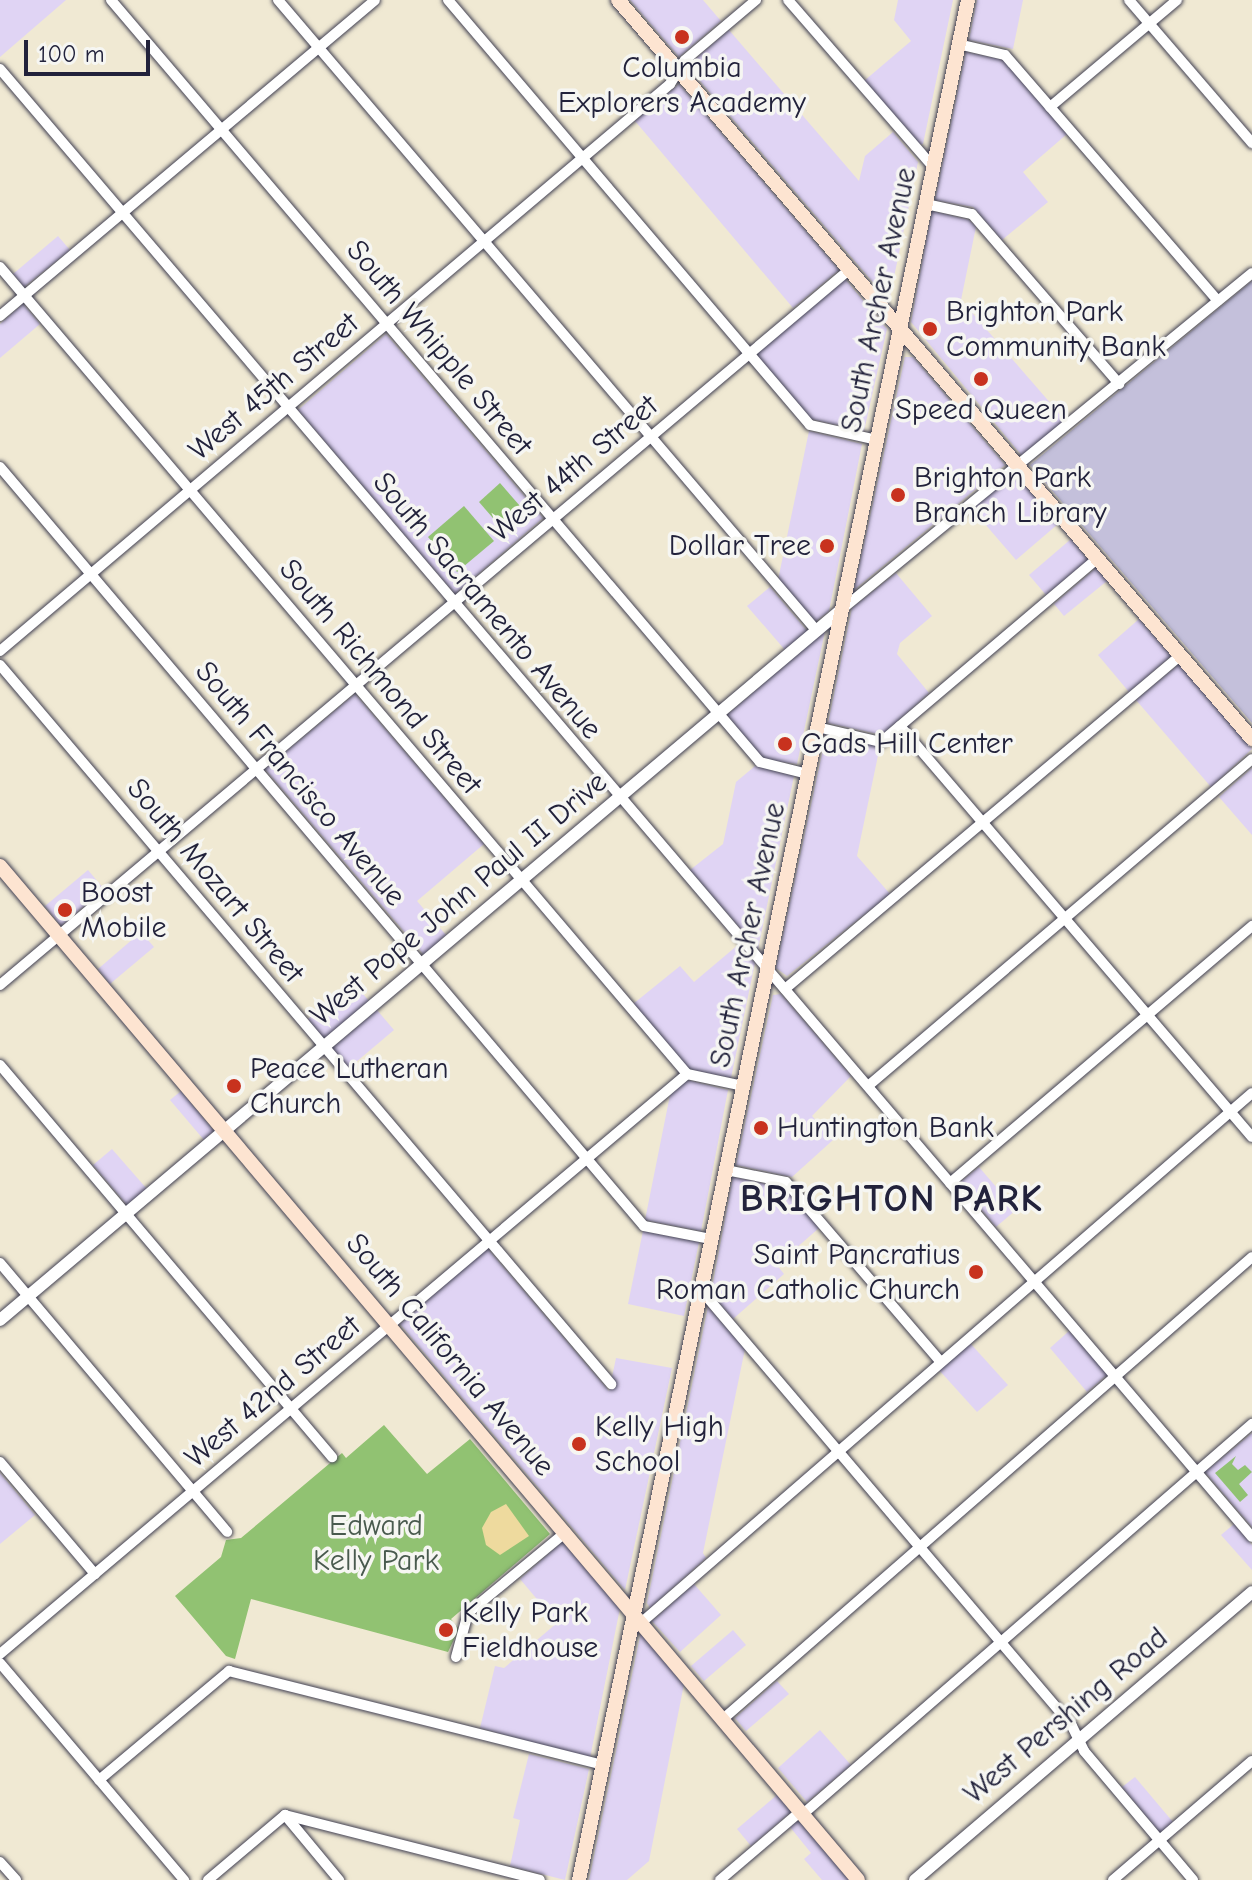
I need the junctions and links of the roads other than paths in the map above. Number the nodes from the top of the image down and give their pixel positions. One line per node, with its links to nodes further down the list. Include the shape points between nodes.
1 (111, 0): 17 (street, South Whipple Street)
2 (278, 0): 13 (street)
3 (375, 0): 13 (street)
4 (448, 0): 19 (street)
5 (618, 0): 15 (main road)
6 (756, 0): 15 (street, West 45th Street)
7 (788, 0): 20 (street)
8 (968, 0): 12 (main road, South Archer Avenue)
9 (1129, 0): 11 (street)
10 (1177, 0): 11 (street)
11 (1149, 24): 16 (street); 18 (street)
12 (958, 44): 16 (street, via 1005,55); 20 (main road, South Archer Avenue)
13 (319, 48): 17 (street); 23 (street)
14 (0, 69): 22 (street, South Sacramento Avenue)
15 (678, 71): 19 (street, West 45th Street, via 670,84); 25 (main road)
16 (1050, 107): 28 (street)
17 (222, 130): 22 (street); 30 (street, South Whipple Street)
18 (1252, 143)
19 (583, 158): 23 (street, West 45th Street); 32 (street)
20 (933, 167): 21 (main road, South Archer Avenue)
21 (926, 204): 31 (main road, South Archer Avenue); 33 (street, via 972,214)
22 (122, 213): 27 (street); 34 (street, South Sacramento Avenue)
23 (484, 241): 30 (street, West 45th Street); 35 (street)
24 (0, 267): 27 (street, South Richmond Street)
25 (850, 269): 31 (main road); 32 (street, West 44th Street)
26 (1252, 273): 28 (street)
27 (24, 296): 29 (street); 39 (street, South Richmond Street)
28 (1218, 301): 33 (street)
29 (0, 316)
30 (387, 324): 34 (street, West 45th Street); 40 (street, South Whipple Street)
31 (900, 326): 36 (main road, South Archer Avenue); 37 (main road)
32 (749, 354): 35 (street, West 44th Street); 36 (street, via 810,425)
33 (1119, 384): 37 (street)
34 (287, 407): 39 (street, West 45th Street); 43 (street, South Sacramento Avenue)
35 (650, 437): 40 (street, West 44th Street); 45 (street)
36 (877, 440): 44 (main road, South Archer Avenue)
37 (1019, 465): 41 (main road); 44 (street)
38 (0, 467): 42 (street, South Francisco Avenue)
39 (190, 490): 42 (street, West 45th Street); 49 (street, South Richmond Street)
40 (553, 519): 43 (street, West 44th Street); 50 (street, South Whipple Street)
41 (1098, 558): 47 (main road); 51 (street)
42 (91, 574): 46 (street, West 45th Street); 55 (street, South Francisco Avenue)
43 (453, 603): 49 (street, West 44th Street); 57 (street, South Sacramento Avenue)
44 (841, 610): 45 (street, West Pope John Paul II Drive); 52 (main road, South Archer Avenue)
45 (817, 631): 50 (street, West Pope John Paul II Drive)
46 (0, 651)
47 (1181, 655): 53 (main road); 58 (street)
48 (0, 665): 59 (street, South Mozart Street)
49 (356, 685): 55 (street, West 44th Street); 61 (street, South Richmond Street)
50 (719, 714): 56 (street, South Whipple Street, via 760,762); 57 (street, West Pope John Paul II Drive)
51 (900, 726): 52 (street, via 881,742); 58 (street)
52 (817, 727): 56 (main road, South Archer Avenue)
53 (1252, 739)
54 (1252, 759): 62 (street)
55 (256, 769): 59 (street, West 44th Street); 65 (street, South Francisco Avenue)
56 (808, 774): 66 (main road, South Archer Avenue)
57 (620, 798): 61 (street, West Pope John Paul II Drive); 66 (street, South Sacramento Avenue)
58 (982, 823): 62 (street); 68 (street)
59 (158, 852): 64 (street, West 44th Street); 70 (street, South Mozart Street)
60 (0, 866): 64 (main road, South California Avenue)
61 (521, 880): 65 (street, West Pope John Paul II Drive); 72 (street, South Richmond Street)
62 (1064, 919): 69 (street); 74 (street)
63 (1252, 926): 69 (street)
64 (59, 936): 67 (street, West 44th Street); 77 (main road, South California Avenue)
65 (422, 964): 70 (street, West Pope John Paul II Drive); 79 (street, South Francisco Avenue)
66 (766, 967): 68 (street, South Sacramento Avenue); 73 (main road, South Archer Avenue)
67 (0, 985)
68 (785, 989): 74 (street, South Sacramento Avenue)
69 (1147, 1015): 76 (street); 81 (street)
70 (324, 1047): 77 (street, West Pope John Paul II Drive); 84 (street, South Mozart Street)
71 (0, 1065): 82 (street)
72 (687, 1074): 73 (street); 79 (street, West 42nd Street)
73 (743, 1086): 80 (main road, South Archer Avenue)
74 (868, 1086): 81 (street, South Sacramento Avenue)
75 (1252, 1093): 76 (street)
76 (1230, 1112): 78 (street); 87 (street)
77 (225, 1131): 82 (street, West Pope John Paul II Drive); 91 (main road, South California Avenue)
78 (1252, 1137)
79 (586, 1159): 83 (street, South Francisco Avenue, via 644,1226); 84 (street, West 42nd Street)
80 (726, 1170): 83 (main road, South Archer Avenue); 92 (street, via 786,1182)
81 (950, 1183): 87 (street, South Sacramento Avenue)
82 (126, 1214): 89 (street, West Pope John Paul II Drive); 95 (street)
83 (711, 1239): 88 (main road, South Archer Avenue)
84 (489, 1241): 91 (street, West 42nd Street); 94 (street, South Mozart Street)
85 (1252, 1257): 93 (street)
86 (0, 1263): 89 (street)
87 (1032, 1279): 92 (street); 93 (street, South Sacramento Avenue)
88 (701, 1290): 97 (street); 108 (main road, South Archer Avenue)
89 (28, 1296): 90 (street, West Pope John Paul II Drive); 101 (street)
90 (0, 1320)
91 (390, 1325): 95 (street, West 42nd Street); 103 (main road, South California Avenue)
92 (940, 1361): 97 (street)
93 (1114, 1375): 100 (street, South Sacramento Avenue); 105 (street)
94 (611, 1384)
95 (291, 1408): 98 (street); 101 (street, West 42nd Street)
96 (1252, 1424): 100 (street)
97 (837, 1450): 105 (street); 108 (street)
98 (332, 1457)
99 (0, 1462): 106 (street)
100 (1197, 1472): 104 (street, South Sacramento Avenue); 109 (street)
101 (193, 1491): 102 (street); 106 (street, West 42nd Street)
102 (227, 1532)
103 (566, 1532): 108 (main road, South California Avenue); 111 (street, via 468,1613)
104 (1252, 1537)
105 (919, 1546): 109 (street); 113 (street)
106 (95, 1574): 110 (street, West 42nd Street)
107 (1252, 1592): 114 (street, West Pershing Road)
108 (638, 1617): 113 (main road, South California Avenue); 116 (main road, South Archer Avenue)
109 (1001, 1642): 114 (street); 118 (street)
110 (0, 1654)
111 (456, 1657)
112 (0, 1663): 117 (street)
113 (723, 1719): 118 (main road, South California Avenue)
114 (1079, 1740): 120 (street); 131 (street, West Pershing Road)
115 (1252, 1761): 120 (street)
116 (603, 1765): 117 (street, via 229,1671); 128 (main road, South Archer Avenue)
117 (99, 1780): 124 (street)
118 (802, 1812): 129 (street); 130 (main road, South California Avenue)
119 (285, 1815): 122 (street); 125 (street); 126 (street)
120 (1159, 1841): 132 (street); 133 (street)
121 (0, 1862): 123 (street)
122 (500, 1875): 127 (street)
123 (16, 1880)
124 (184, 1880)
125 (208, 1880)
126 (339, 1880)
127 (540, 1880)
128 (579, 1880)
129 (720, 1880)
130 (858, 1880)
131 (915, 1880)
132 (1113, 1880)
133 (1193, 1880)

